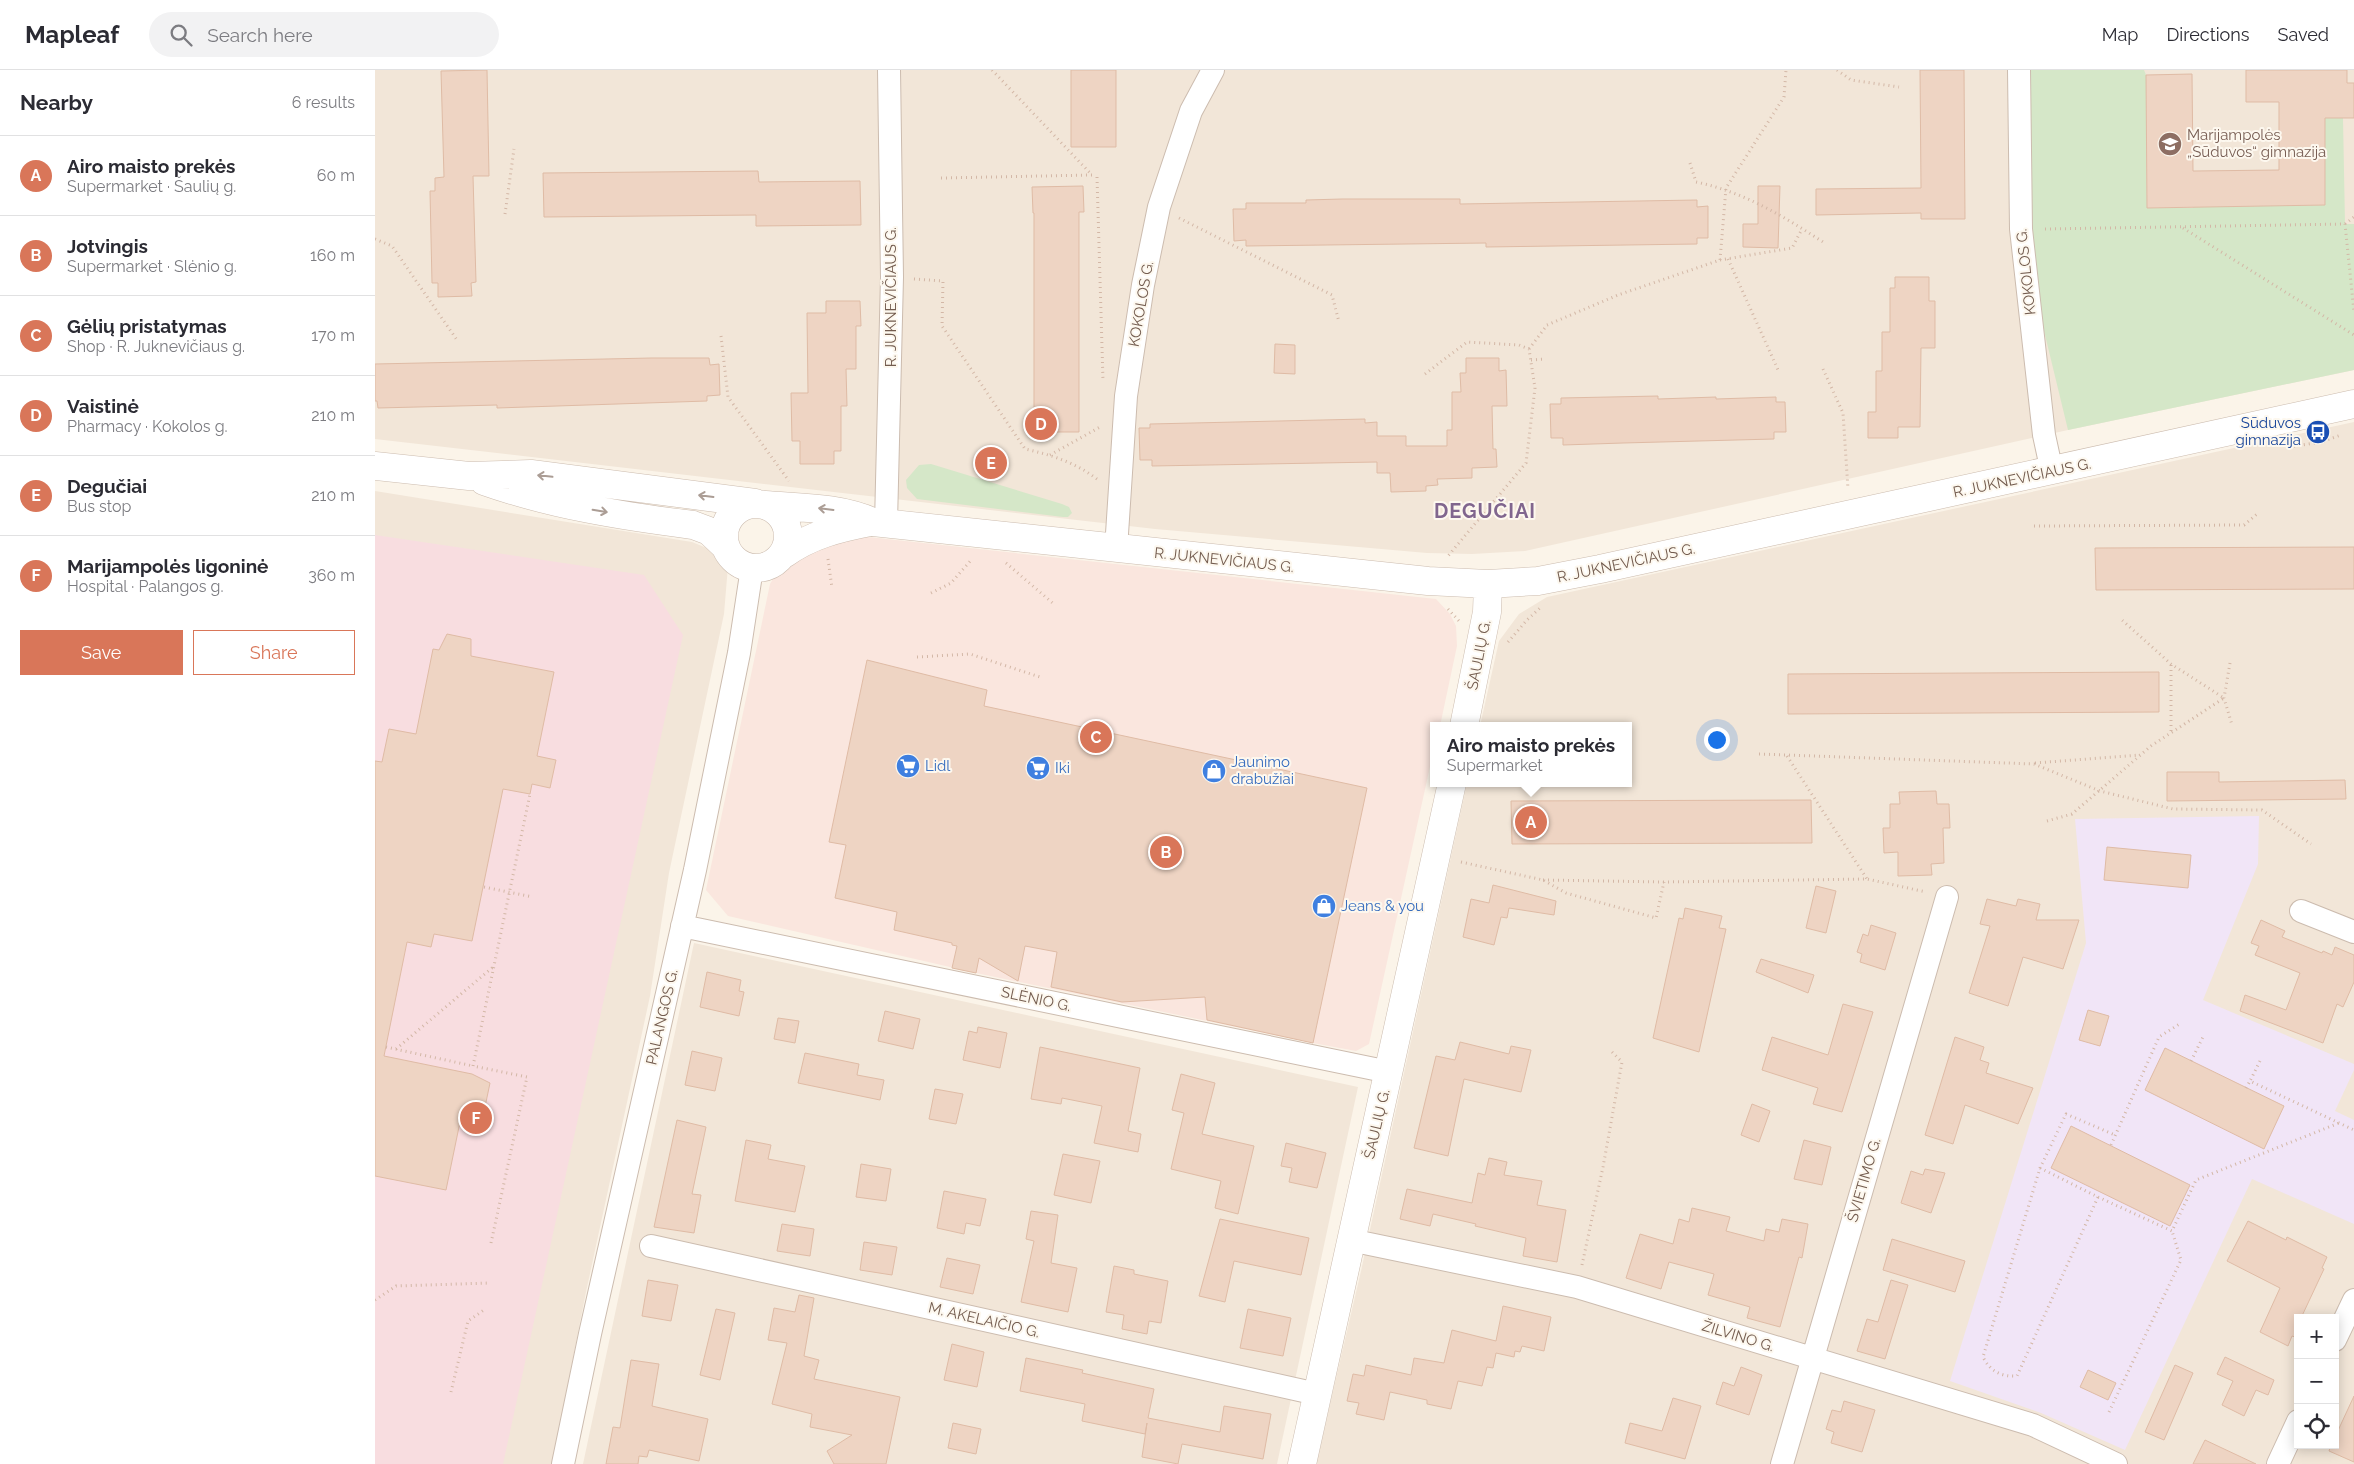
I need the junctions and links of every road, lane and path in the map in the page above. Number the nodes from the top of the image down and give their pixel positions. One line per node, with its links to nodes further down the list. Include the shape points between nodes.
1 (889, 70): 24 (street, R. JUKNEVIČIAUS G.)
2 (992, 70): 11 (path, via 1092,175)
3 (1213, 70): 13 (street, KOKOLOS G., via 1191,110)
4 (1786, 70): 12 (path, via 1784,97)
5 (1837, 70): 7 (path, via 1851,80)
6 (2019, 70): 19 (street, KOKOLOS G.)
7 (1899, 87)
8 (514, 149): 14 (path)
9 (1690, 163): 12 (path, via 1697,182)
10 (1097, 177): 36 (path)
11 (941, 178)
12 (1725, 188): 18 (path); 23 (path)
13 (1159, 207): 26 (path, via 1333,295); 38 (street, KOKOLOS G., via 1143,285)
14 (505, 214)
15 (2354, 217): 16 (path)
16 (2345, 224): 17 (path); 25 (path)
17 (2183, 228): 19 (path); 27 (path)
18 (1802, 229): 21 (path); 22 (path, via 1792,248)
19 (2021, 229): 41 (street, KOKOLOS G., via 2044,435)
20 (375, 239): 29 (path, via 392,246)
21 (1823, 242)
22 (1728, 259): 23 (path); 34 (path)
23 (1720, 260): 30 (path, via 1618,295 1547,325)
24 (892, 277): 39 (path, via 943,281 942,326 1025,448); 48 (street, R. JUKNEVIČIAUS G.)
25 (2354, 312)
26 (1339, 322)
27 (2354, 335)
28 (721, 336): 43 (path, via 728,396)
29 (457, 340)
30 (1529, 348): 32 (path); 35 (path, via 1467,342)
31 (1546, 359): 32 (path)
32 (1531, 360): 55 (path, via 1535,388 1526,464)
33 (1823, 369): 46 (path, via 1843,413 1846,478)
34 (1779, 372)
35 (1425, 374)
36 (1103, 385)
37 (2354, 404): 41 (street, R. JUKNEVIČIAUS G.)
38 (1125, 413): 39 (path); 44 (street, KOKOLOS G.)
39 (1050, 455): 44 (path, via 1082,468)
40 (375, 466): 42 (street, R. JUKNEVIČIAUS G.)
41 (2052, 472): 46 (street, R. JUKNEVIČIAUS G.)
42 (469, 476): 45 (street, R. JUKNEVIČIAUS G., one-way to 42, via 531,474); 50 (street, R. JUKNEVIČIAUS G., one-way to 50, via 529,497 693,525 709,531)
43 (790, 482)
44 (1120, 495): 51 (street, KOKOLOS G.)
45 (760, 504): 48 (street, R. JUKNEVIČIAUS G., one-way to 45, via 825,509); 50 (street, via 736,510 729,518 725,526); 52 (street, via 776,510 786,525 788,542)
46 (1853, 514): 57 (street, R. JUKNEVIČIAUS G., via 1539,581)
47 (2257, 514): 49 (path, via 2244,525)
48 (879, 522): 51 (street, R. JUKNEVIČIAUS G.); 52 (street, R. JUKNEVIČIAUS G., via 824,532)
49 (2034, 526)
50 (725, 546): 56 (street, via 735,561)
51 (1116, 549): 57 (street, R. JUKNEVIČIAUS G., via 1428,581)
52 (784, 554): 56 (street, via 770,566)
53 (974, 557): 58 (path, via 951,583)
54 (1004, 561): 59 (path)
55 (1443, 562)
56 (751, 568): 87 (street, PALANGOS G., via 739,653)
57 (1488, 584): 66 (street, ŠAULIŲ G., via 1487,612)
58 (931, 593)
59 (1055, 605)
60 (2122, 620): 63 (path)
61 (917, 657): 64 (path, via 970,654)
62 (2230, 663): 65 (path)
63 (2171, 664): 65 (path); 68 (path)
64 (1040, 677)
65 (2224, 698): 67 (path); 68 (path)
66 (1465, 722)
67 (2232, 725)
68 (2171, 733): 71 (path)
69 (1759, 754): 70 (path)
70 (1786, 755): 72 (path); 79 (path)
71 (2141, 755): 72 (path); 74 (path)
72 (2034, 764): 74 (path)
73 (1451, 787): 78 (street, ŠAULIŲ G.)
74 (2100, 790): 76 (path, via 2072,814); 77 (path, via 2173,809 2262,810)
75 (530, 794): 83 (path)
76 (2047, 821)
77 (2311, 844)
78 (1436, 856): 80 (path); 98 (street, ŠAULIŲ G.)
79 (1867, 879): 81 (path); 85 (path)
80 (1543, 880): 81 (path); 81 (path, via 1566,893 1656,918)
81 (1664, 882)
82 (484, 887): 83 (path)
83 (509, 893): 84 (path); 89 (path)
84 (533, 897)
85 (1947, 897): 117 (street, ŠVIETIMO G.)
86 (2301, 911): 88 (street)
87 (682, 926): 98 (street, SLĖNIO G.); 122 (street, PALANGOS G.)
88 (2354, 932)
89 (493, 967): 93 (path); 97 (path)
90 (2181, 1023): 103 (path, via 2159,1037)
91 (2204, 1035): 95 (path)
92 (386, 1047): 93 (path)
93 (396, 1049): 97 (path)
94 (1610, 1050): 112 (path, via 1622,1062)
95 (2191, 1061)
96 (2260, 1061): 99 (path)
97 (473, 1066): 109 (path, via 527,1077)
98 (1389, 1072): 108 (street, ŠAULIŲ G.)
99 (2251, 1081): 100 (path); 101 (path)
100 (2247, 1088)
101 (2339, 1123): 102 (path); 107 (path, via 2196,1180)
102 (2354, 1130)
103 (2115, 1135): 104 (path); 105 (path, via 2066,1114)
104 (2111, 1145)
105 (2040, 1168): 106 (path); 106 (path, via 1983,1357 1989,1368 2017,1376)
106 (2098, 1197): 107 (path)
107 (2172, 1231): 120 (path, via 2181,1260)
108 (1350, 1240): 112 (street, ŽILVINO G.); 119 (street, ŠAULIŲ G.)
109 (491, 1244)
110 (651, 1246): 119 (street, M. AKELAIČIO G.)
111 (490, 1283): 113 (path, via 396,1286)
112 (1577, 1288): 117 (street, ŽILVINO G.)
113 (375, 1300)
114 (2354, 1301): 116 (street)
115 (484, 1310): 118 (path, via 468,1321)
116 (2339, 1332)
117 (1813, 1358): 124 (street, ŠVIETIMO G.); 125 (street, ŽILVINO G., via 2033,1425)
118 (451, 1392)
119 (1317, 1394): 123 (street, ŠAULIŲ G.)
120 (2109, 1412)
121 (2294, 1430): 126 (street)
122 (563, 1464)
123 (1302, 1464)
124 (1782, 1464)
125 (2116, 1464)
126 (2278, 1464)

